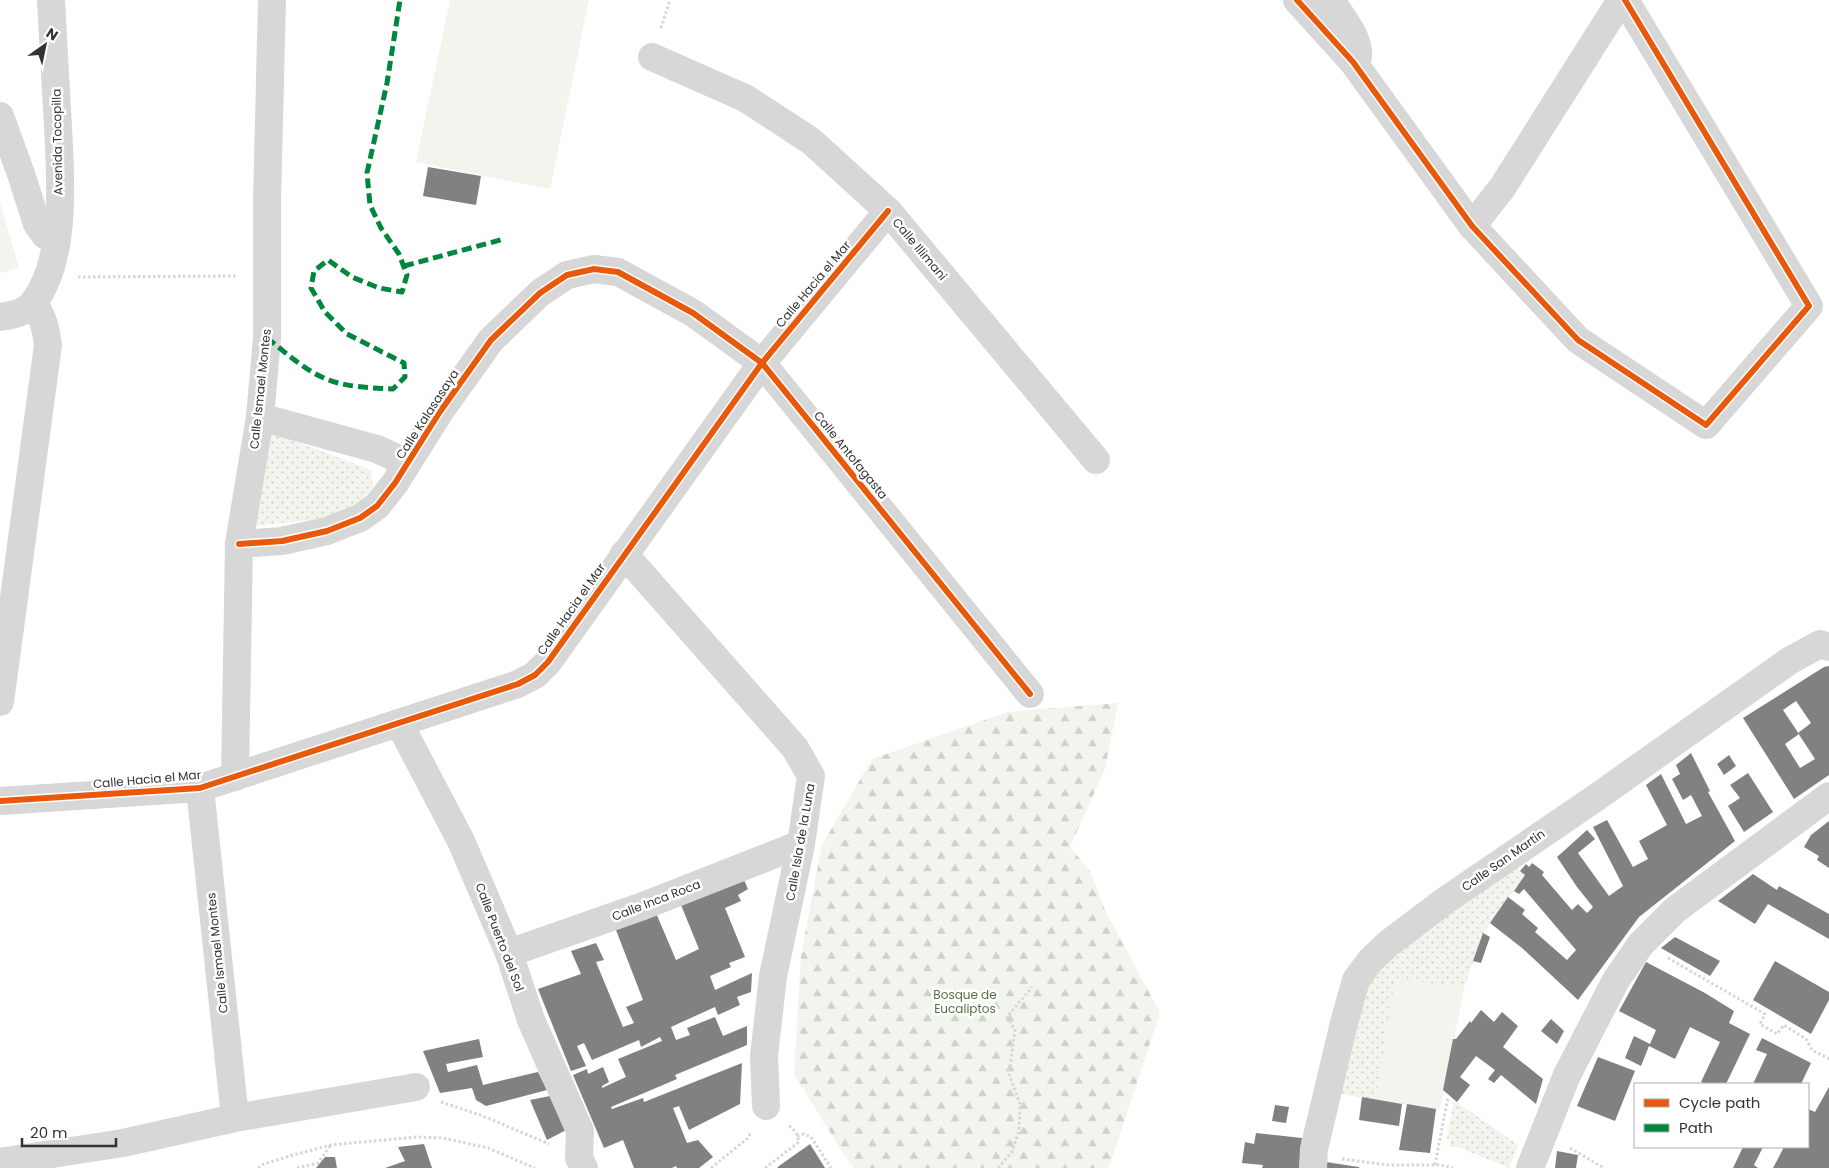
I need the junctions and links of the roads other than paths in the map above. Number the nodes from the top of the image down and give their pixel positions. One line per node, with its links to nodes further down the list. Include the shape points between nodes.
1 (51, 0): 11 (street, Avenida Tocopilla, via 60,169)
2 (272, 0): 16 (street, Calle Ismael Montes, via 267,338)
3 (1297, 0): 7 (street)
4 (1331, 0): 7 (street, via 1354,37 1358,57)
5 (1623, 0): 10 (street, via 1502,188); 10 (street, via 1809,306 1706,425 1578,340)
6 (652, 57): 9 (street, Calle Illimani, via 762,108 811,141)
7 (1353, 62): 10 (street)
8 (0, 116): 11 (street, via 37,224 46,235)
9 (888, 211): 15 (street, Calle Hacia el Mar); 17 (street, Calle Illimani)
10 (1472, 226)
11 (57, 240): 13 (street, Avenida Tocopilla, via 48,278)
12 (618, 272): 15 (street, Calle Antofagasta, via 693,313); 18 (street, Calle Kalasasaya, via 594,269 567,275 540,293 491,340)
13 (33, 304): 14 (street, via 22,312); 23 (street, via 41,316 48,345)
14 (0, 317)
15 (762, 362): 20 (street, Calle Hacia el Mar); 22 (street, Calle Antofagasta)
16 (260, 418): 18 (street, via 377,449); 19 (street, Calle Ismael Montes)
17 (1096, 460)
18 (407, 463): 19 (street, Calle Kalasasaya, via 378,506 360,518 327,531 282,541)
19 (239, 544): 25 (street, Calle Ismael Montes)
20 (624, 554): 24 (street, Calle Hacia el Mar, via 548,662 535,675 518,684); 29 (street, Calle Isla de la Luna, via 795,748 811,776)
21 (1825, 645): 34 (street, Calle San Martin, via 1789,661 1446,900 1370,961 1353,988)
22 (1030, 694)
23 (0, 702)
24 (399, 723): 25 (street, Calle Hacia el Mar); 30 (street, Calle Puerto del Sol, via 461,840)
25 (235, 777): 26 (street, Calle Hacia el Mar)
26 (200, 788): 28 (street, Calle Hacia el Mar); 33 (street, Calle Ismael Montes)
27 (1829, 796): 37 (street, via 1675,910 1641,944 1616,980 1566,1075)
28 (0, 801)
29 (801, 844): 30 (street, Calle Inca Roca, via 643,906); 32 (street, Calle Isla de la Luna, via 773,976 764,1056)
30 (509, 953): 36 (street, Calle Puerto del Sol, via 531,1020 580,1131)
31 (416, 1087): 33 (street)
32 (766, 1106)
33 (235, 1118): 35 (street, via 123,1143)
34 (1314, 1161)
35 (0, 1162)
36 (581, 1163)
37 (1530, 1168)

